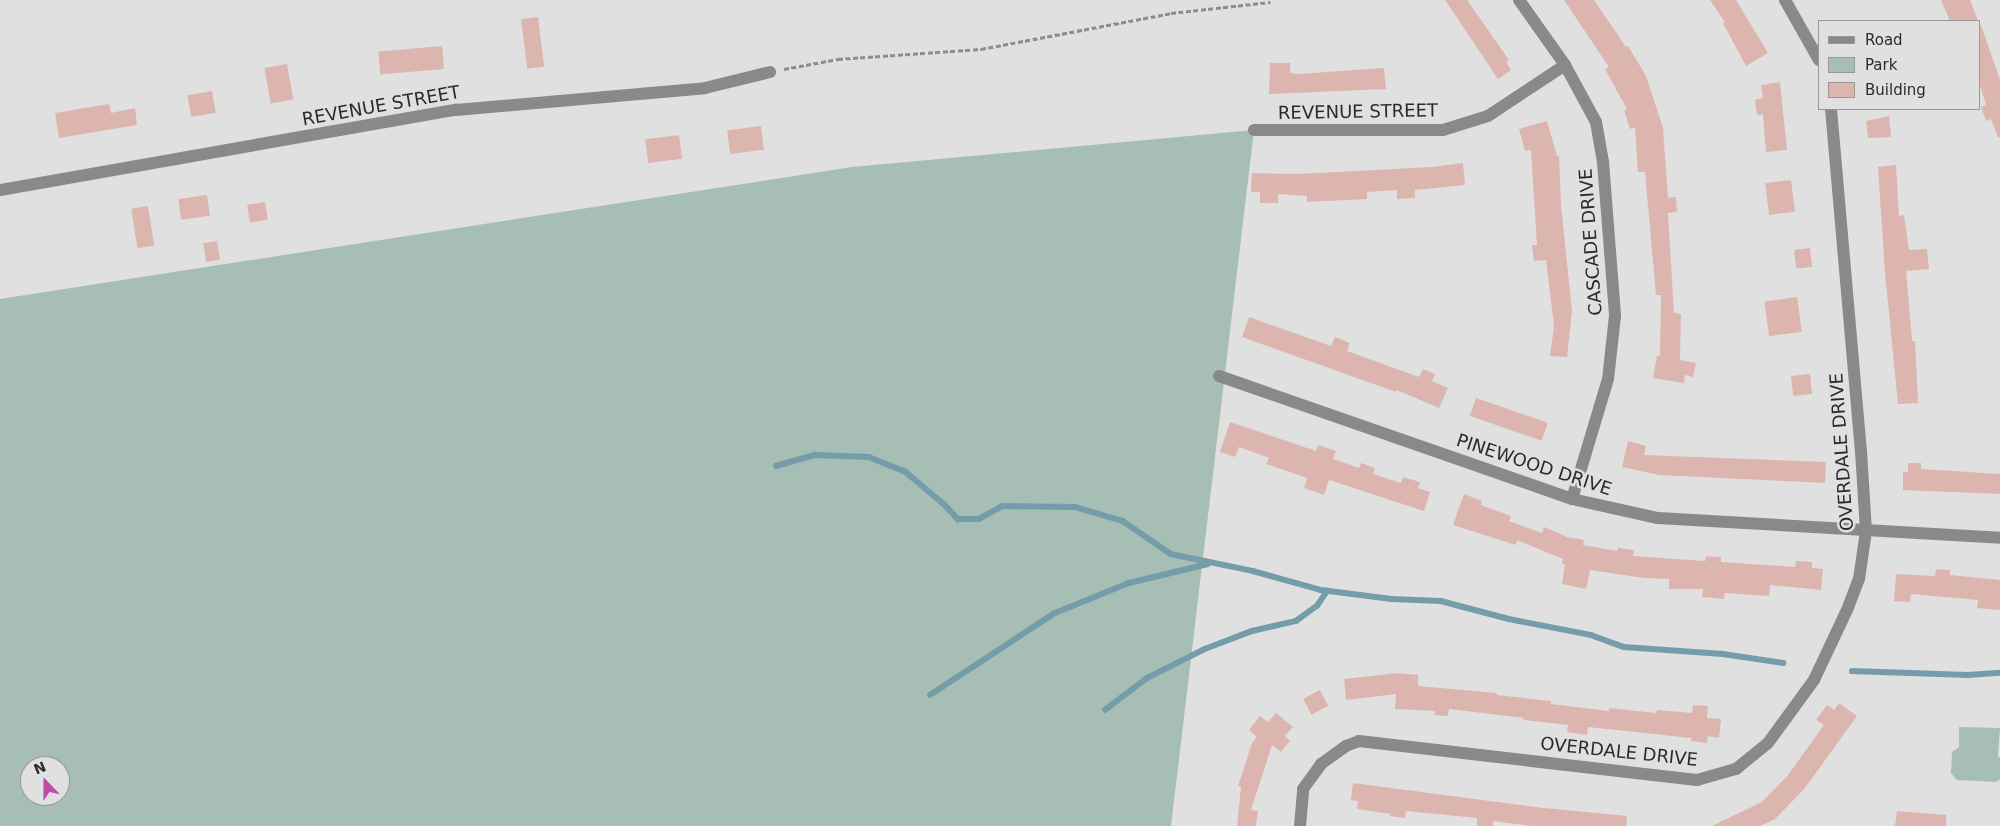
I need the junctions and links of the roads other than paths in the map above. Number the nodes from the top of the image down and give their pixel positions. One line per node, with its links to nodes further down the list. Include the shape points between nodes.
1 (1519, 0): 4 (street, CASCADE DRIVE)
2 (1785, 0): 3 (street)
3 (1818, 58)
4 (1565, 65): 7 (street, REVENUE STREET, via 1488,116 1442,130); 10 (street, CASCADE DRIVE, via 1596,122 1603,162 1615,316 1608,379)
5 (770, 72): 8 (street, REVENUE STREET, via 705,88 456,110)
6 (1831, 110): 11 (street, OVERDALE DRIVE)
7 (1254, 130)
8 (0, 190)
9 (1218, 376): 10 (street, PINEWOOD DRIVE)
10 (1572, 499): 11 (street, PINEWOOD DRIVE, via 1658,518)
11 (1866, 531): 12 (street, PINEWOOD DRIVE); 13 (street, OVERDALE DRIVE, via 1853,594 1814,680 1768,743 1736,769 1697,780 1359,741 1321,764 1302,789)
12 (2000, 538)
13 (1300, 826)

